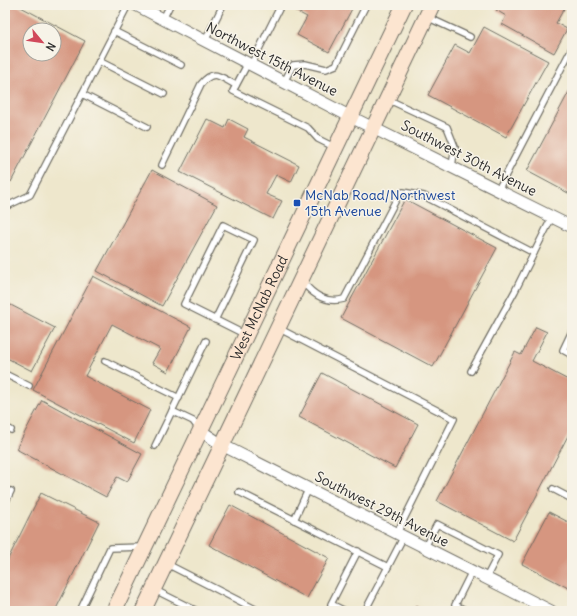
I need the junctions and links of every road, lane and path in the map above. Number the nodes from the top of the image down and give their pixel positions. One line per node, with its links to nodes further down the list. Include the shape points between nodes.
1 (128, 5): 10 (lane)
2 (136, 5): 9 (street, Northwest 15th Avenue)
3 (170, 5): 9 (lane)
4 (223, 5): 12 (lane)
5 (366, 5): 17 (lane, via 336,65 326,69 305,64 293,65)
6 (404, 5): 22 (main road, West McNab Road)
7 (280, 7): 15 (lane)
8 (429, 11): 11 (lane); 21 (main road, West McNab Road)
9 (163, 19): 12 (street, Northwest 15th Avenue)
10 (114, 31): 14 (lane); 16 (lane)
11 (470, 37)
12 (205, 41): 15 (street, Northwest 15th Avenue)
13 (572, 48): 28 (lane)
14 (99, 61): 19 (lane); 20 (lane)
15 (249, 64): 17 (street, Northwest 15th Avenue); 18 (lane)
16 (181, 65)
17 (284, 82): 22 (street, Northwest 15th Avenue)
18 (236, 85): 25 (lane, via 233,92 308,128 318,138); 26 (lane, via 215,75 208,76 201,84)
19 (82, 94): 24 (lane); 29 (lane, via 30,195)
20 (164, 94)
21 (387, 98): 23 (main road, West McNab Road); 27 (lane, via 447,127 455,147)
22 (352, 117): 23 (street, Southwest 30th Avenue); 25 (main road, West McNab Road)
23 (374, 127): 27 (street, Southwest 30th Avenue); 33 (main road, West McNab Road)
24 (147, 128)
25 (336, 148): 37 (main road, West McNab Road)
26 (162, 165)
27 (452, 166): 28 (street, Southwest 30th Avenue)
28 (498, 190): 30 (street, Southwest 30th Avenue)
29 (5, 207)
30 (552, 217): 31 (street, Southwest 30th Avenue); 32 (lane)
31 (572, 227)
32 (534, 252): 33 (lane, via 424,196 403,192 398,196 344,299 333,302 323,299); 41 (lane)
33 (301, 279): 35 (main road, West McNab Road)
34 (215, 320): 34 (lane, via 184,304 223,225 254,240); 37 (lane)
35 (278, 328): 49 (main road, West McNab Road); 58 (lane, via 454,419)
36 (572, 331): 39 (lane, via 563,350)
37 (246, 335): 48 (main road, West McNab Road)
38 (206, 341): 44 (lane)
39 (572, 354)
40 (105, 360): 44 (lane)
41 (471, 371)
42 (5, 374): 43 (lane)
43 (29, 386)
44 (179, 398): 45 (lane)
45 (172, 411): 48 (lane, via 193,421); 50 (lane)
46 (5, 427): 47 (lane)
47 (11, 430)
48 (201, 431): 49 (street, Southwest 29th Avenue); 59 (main road, West McNab Road)
49 (222, 445): 51 (street, Southwest 29th Avenue); 62 (main road, West McNab Road)
50 (155, 446)
51 (308, 488): 57 (lane); 58 (street, Southwest 29th Avenue)
52 (553, 489): 55 (lane)
53 (11, 491): 56 (lane)
54 (239, 492): 57 (lane)
55 (572, 498)
56 (5, 503)
57 (294, 520): 61 (lane)
58 (400, 534): 60 (street, Southwest 29th Avenue); 63 (lane)
59 (145, 546): 68 (lane, via 110,548); 69 (main road, West McNab Road)
60 (425, 547): 64 (street, Southwest 29th Avenue); 65 (lane, via 437,524 498,555)
61 (358, 552): 63 (lane); 73 (lane, via 331,604)
62 (166, 563): 66 (main road, West McNab Road); 72 (lane)
63 (388, 567): 74 (lane)
64 (472, 571): 65 (street, Southwest 29th Avenue); 75 (lane, via 455,605)
65 (486, 578): 67 (street, Southwest 29th Avenue)
66 (153, 589): 70 (main road, West McNab Road); 71 (lane)
67 (544, 609)
68 (80, 611)
69 (114, 611)
70 (143, 611)
71 (197, 611)
72 (260, 611)
73 (345, 611)
74 (366, 611)
75 (467, 611)

